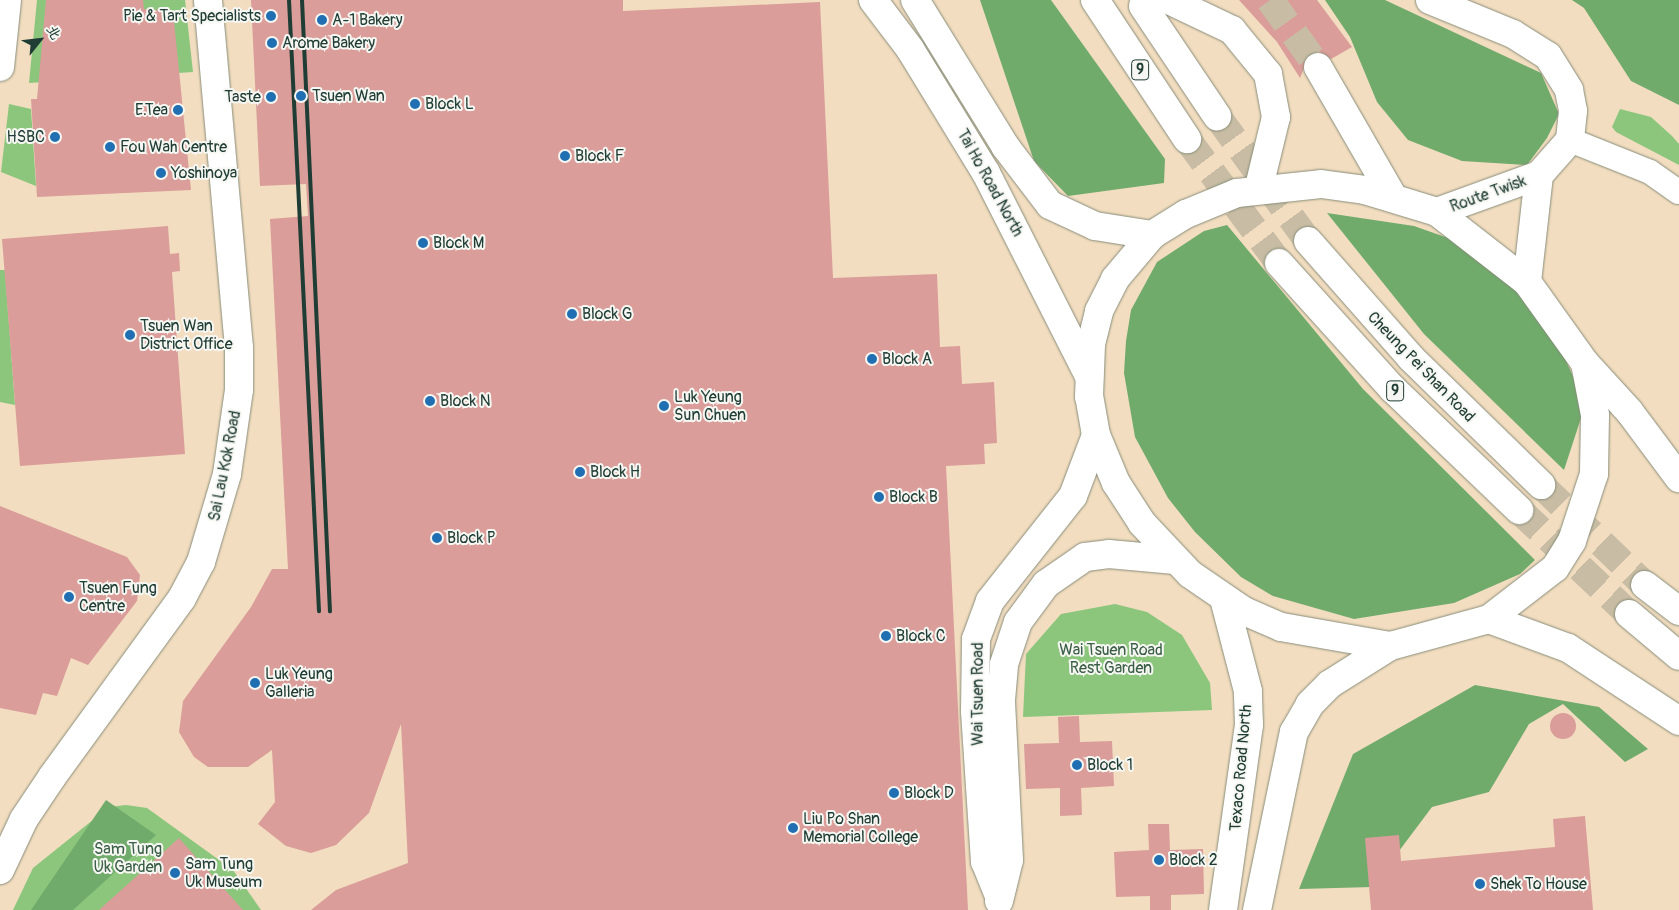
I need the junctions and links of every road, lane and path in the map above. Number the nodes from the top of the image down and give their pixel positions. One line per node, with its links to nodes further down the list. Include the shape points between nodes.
1 (7, 0): 8 (main road)
2 (208, 0): 37 (main road, Sai Lau Kok Road, via 239,348 239,390 227,474 201,562 182,598 52,777)
3 (872, 0): 23 (main road, Tai Ho Road North, via 942,98 1034,263)
4 (915, 0): 18 (main road, Tai Ho Road North, via 1005,146 1050,205 1095,226)
5 (1095, 0): 11 (main road, 9)
6 (1430, 0): 12 (main road, via 1513,34 1548,56 1569,90)
7 (1168, 5): 10 (main road, 9); 14 (main road, via 1240,37 1272,83 1275,132)
8 (0, 67)
9 (1318, 67): 16 (main road)
10 (1217, 116)
11 (1187, 139)
12 (1570, 140): 13 (main road, Route Twisk); 15 (street, via 1650,172)
13 (1539, 175): 17 (main road, Route Twisk); 21 (main road, Route Twisk)
14 (1260, 187): 16 (main road, via 1321,184); 18 (main road, via 1212,202)
15 (1679, 192)
16 (1392, 197): 17 (main road)
17 (1437, 212): 21 (main road)
18 (1152, 235): 23 (main road, via 1115,279 1099,310)
19 (1308, 242): 26 (main road, Cheung Pei Shan Road / 9, via 1410,358)
20 (1279, 263): 27 (main road, 9, via 1393,389)
21 (1527, 282): 22 (main road)
22 (1585, 362): 25 (main road, via 1629,411); 33 (main road, via 1595,415 1596,445 1584,510 1555,568)
23 (1089, 376): 24 (main road)
24 (1096, 434): 28 (main road, via 1116,483 1142,523); 38 (main road, Wai Tsuen Road, via 1073,496 990,601 976,639 985,862)
25 (1679, 478)
26 (1541, 485)
27 (1519, 510)
28 (1175, 560): 30 (main road); 38 (main road, Wai Tsuen Road, via 1109,554 1085,557 1046,584 1018,622 1004,664 1001,700 1009,860)
29 (1645, 585): 31 (main road)
30 (1224, 599): 34 (main road, via 1281,627); 39 (main road, Texaco Road North, via 1248,691 1248,725)
31 (1679, 611)
32 (1629, 614): 35 (main road)
33 (1489, 619): 34 (main road); 36 (main road, via 1568,648)
34 (1390, 646): 40 (main road, via 1330,684 1310,704 1294,732)
35 (1679, 656)
36 (1679, 721)
37 (0, 870)
38 (999, 903)
39 (1223, 910)
40 (1256, 910)

